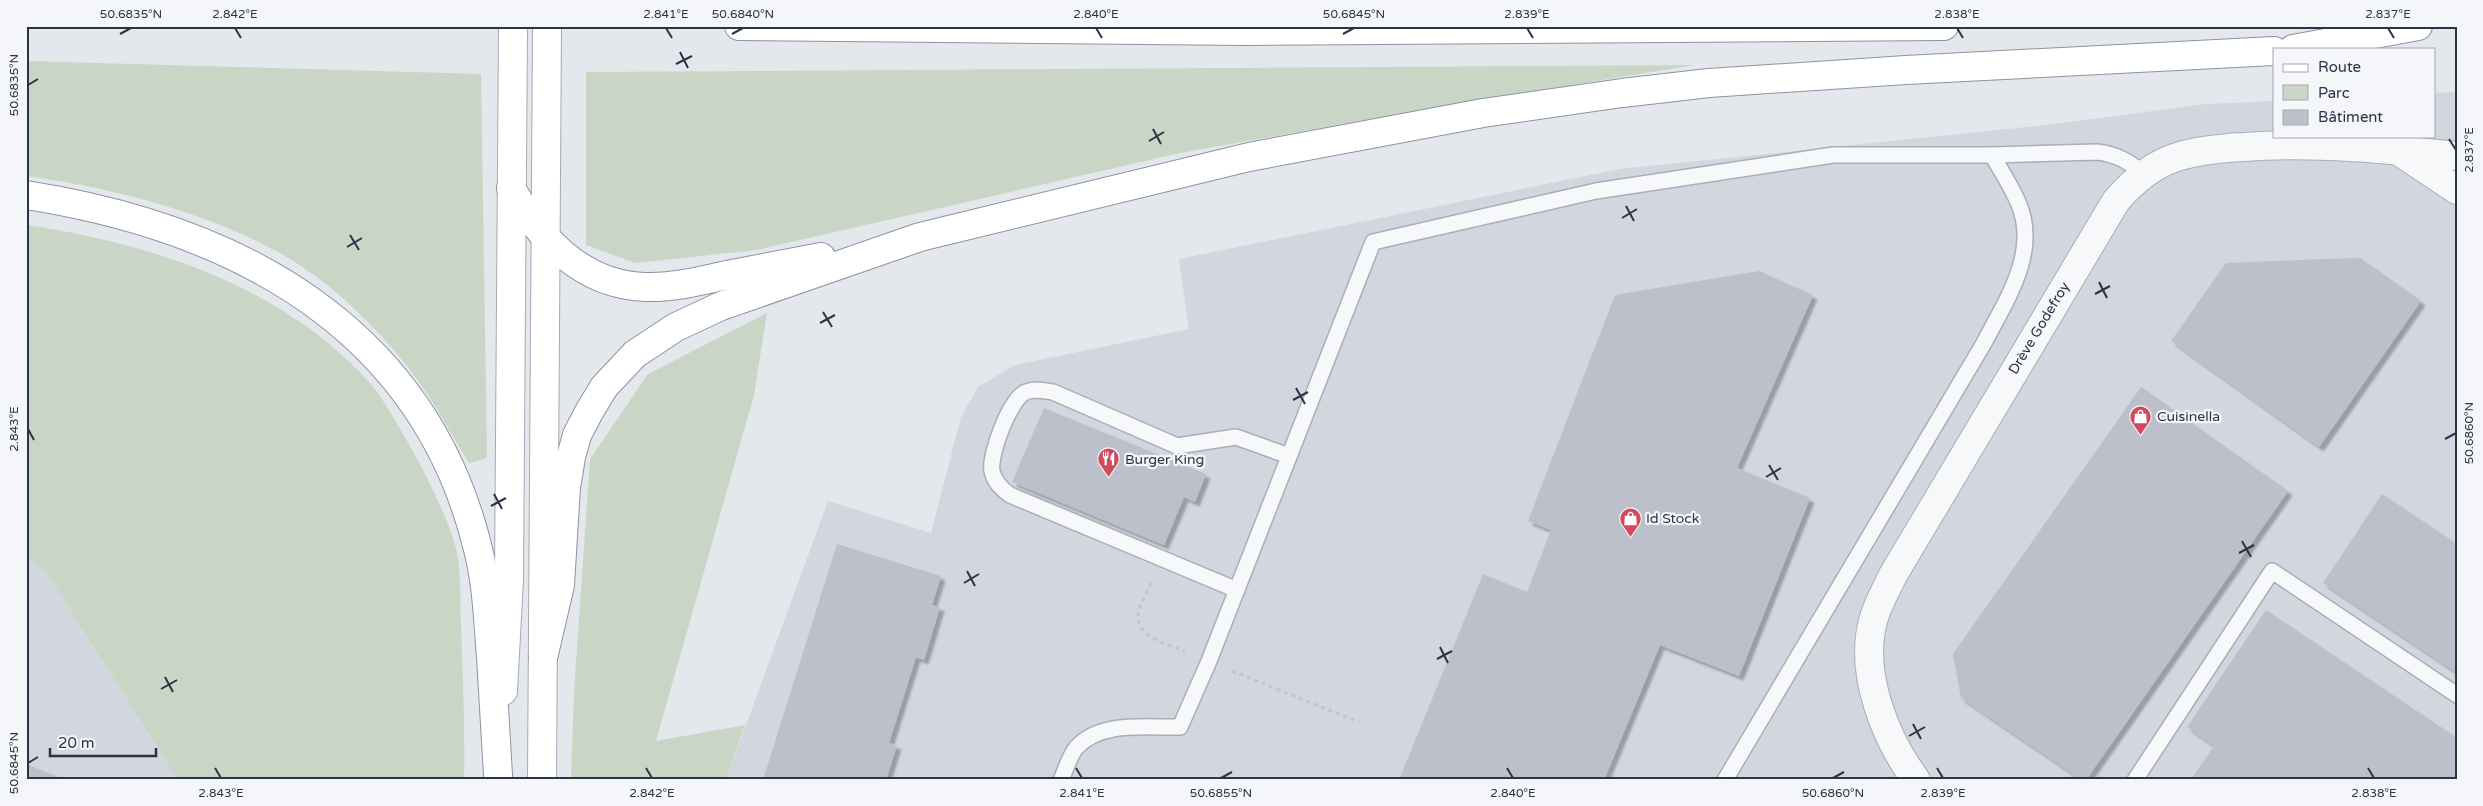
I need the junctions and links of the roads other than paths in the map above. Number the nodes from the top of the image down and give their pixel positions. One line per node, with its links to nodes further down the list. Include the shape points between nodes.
1 (513, 26): 12 (main road)
2 (547, 26): 16 (main road)
3 (739, 26): 4 (main road, via 1236,30)
4 (1944, 26)
5 (2418, 26): 6 (main road)
6 (2298, 48)
7 (2273, 51): 15 (main road, via 1709,83 1574,99 1249,157)
8 (2397, 150): 10 (street, Drève Godefroy); 11 (street, Drève Godefroy, via 2291,144 2220,148 2176,157); 13 (street)
9 (1992, 155): 11 (lane, via 2097,152 2128,161); 17 (lane, via 1833,155 1596,191 1373,242); 24 (lane, via 2019,203 2024,221 2026,241 2023,259 2011,290 1979,352)
10 (2457, 156)
11 (2143, 173): 25 (street, Drève Godefroy, via 2116,201 2103,221 1893,575 1872,621 1871,669 1876,694 1891,739)
12 (511, 188): 16 (main road, via 527,216); 21 (main road, via 509,578)
13 (2457, 190)
14 (26, 195): 21 (main road, via 106,211 166,228 242,259 296,289 324,310 373,354 396,380 416,408 461,491 478,551 488,613)
15 (920, 237): 16 (main road, via 694,282 644,287 588,272 564,256); 19 (main road, via 698,316 654,340 619,369 589,412 577,435 571,457 560,585)
16 (546, 238): 19 (main road)
17 (1289, 456): 18 (lane); 18 (lane, via 1236,437 1176,446 1043,390 1025,392 1011,406 992,460 993,477 1003,490)
18 (1237, 590): 23 (lane, via 1180,727 1112,729 1090,735 1076,749)
19 (543, 658): 22 (main road)
20 (2457, 695): 26 (lane, via 2272,571)
21 (498, 778)
22 (542, 780)
23 (1061, 780)
24 (1725, 780)
25 (1916, 780)
26 (2135, 780)

